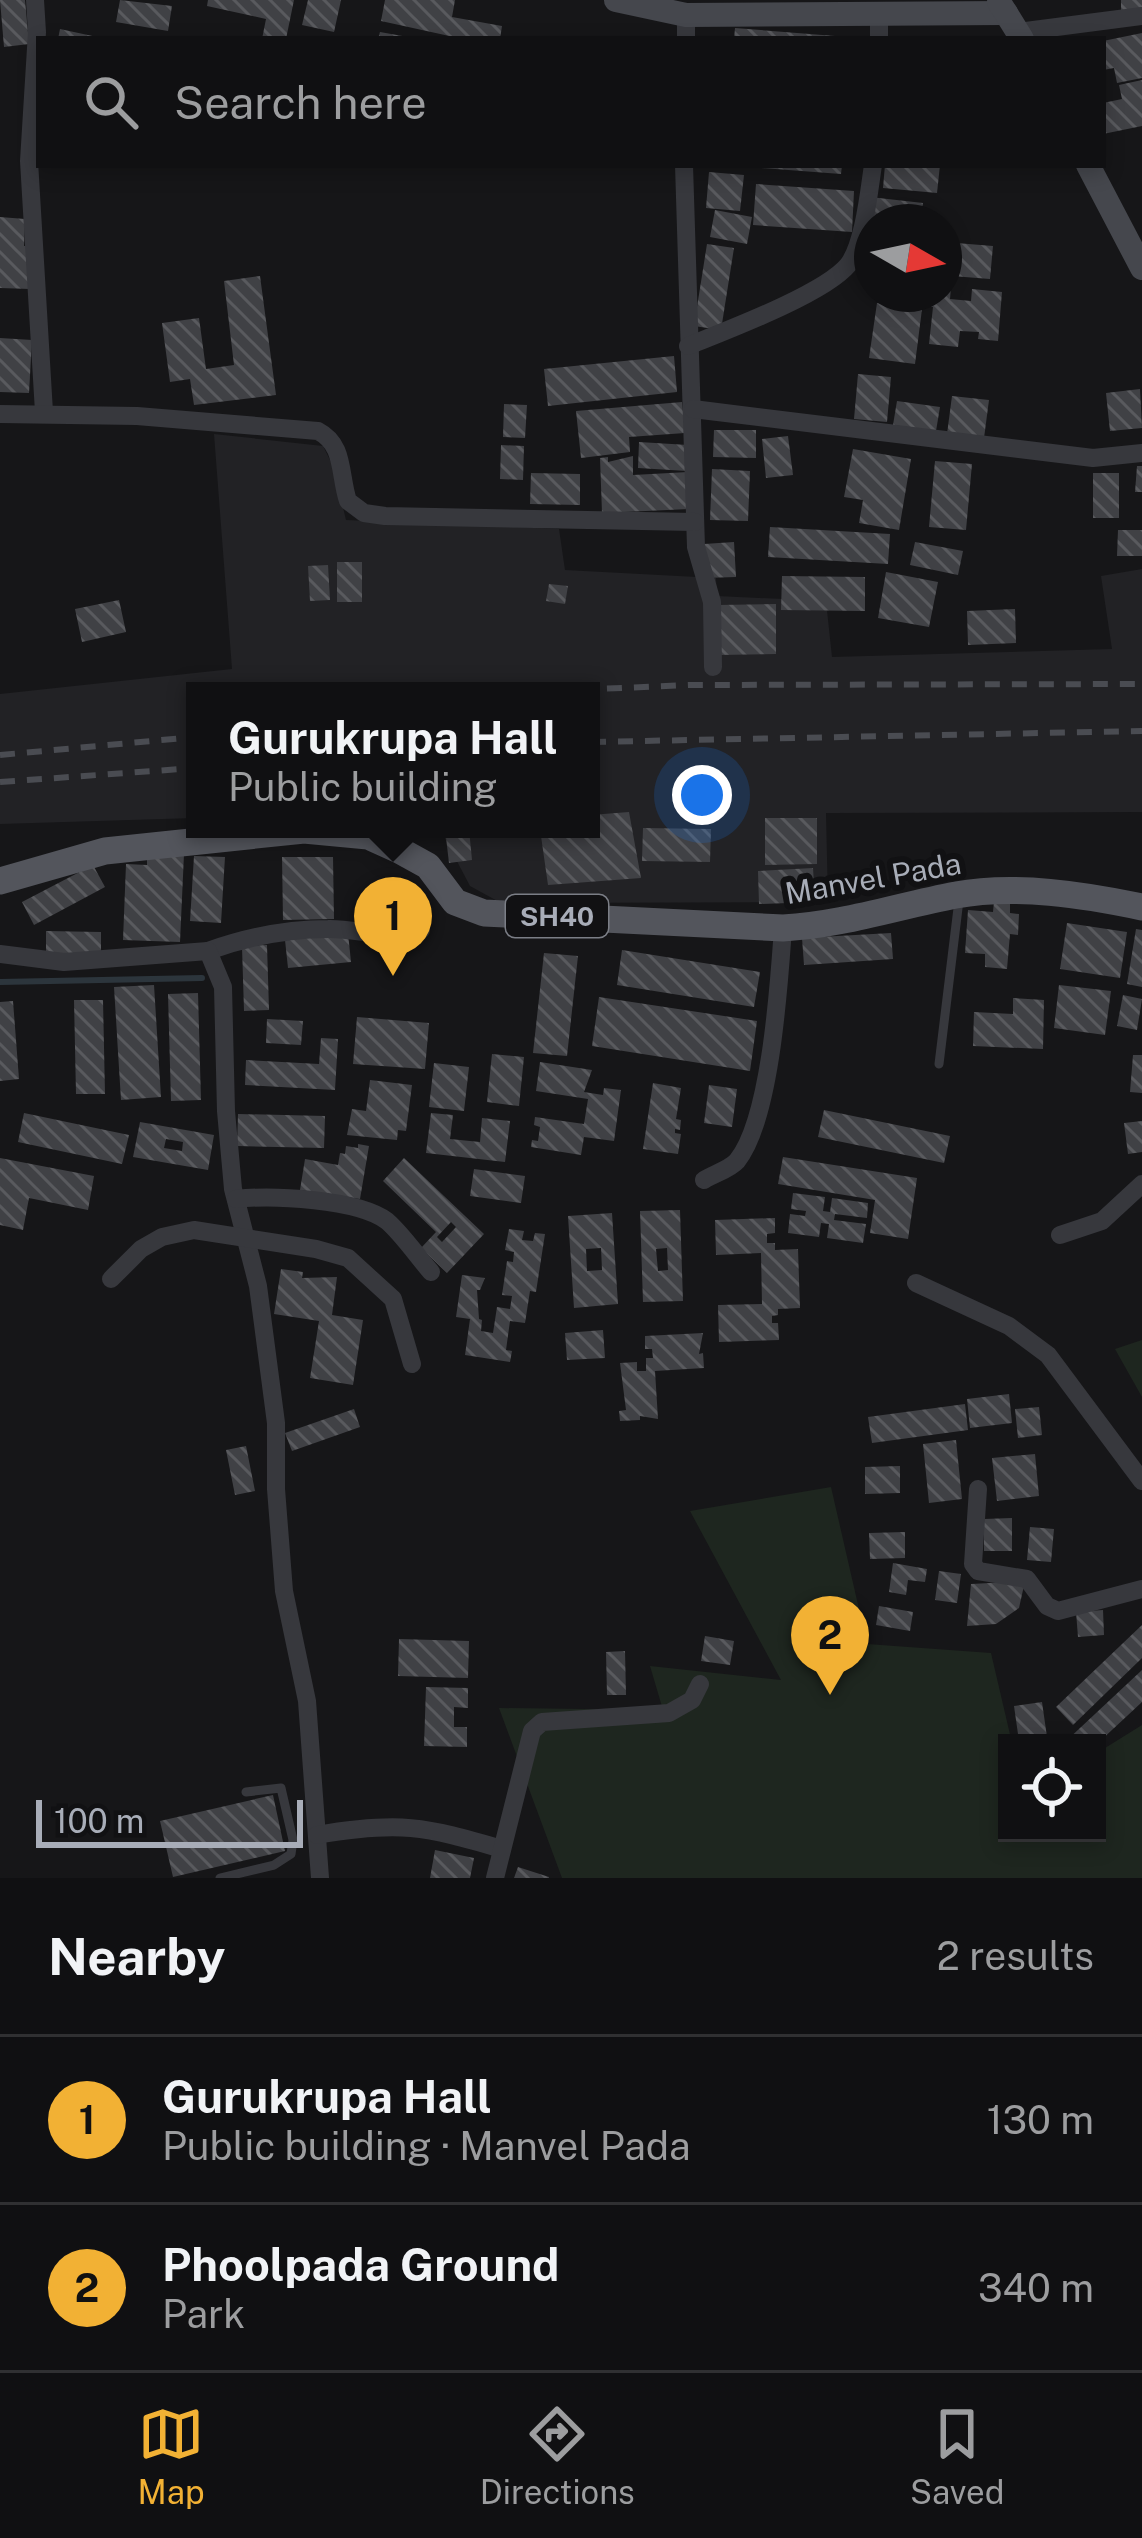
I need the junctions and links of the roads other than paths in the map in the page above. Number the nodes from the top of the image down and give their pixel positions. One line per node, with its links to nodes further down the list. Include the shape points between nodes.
1 (35, 0): 7 (street)
2 (616, 0): 6 (street)
3 (1142, 16): 4 (street)
4 (1011, 21): 5 (street)
5 (879, 26): 6 (street)
6 (686, 27)
7 (37, 36)
8 (36, 46): 15 (street, via 28,161)
9 (684, 168): 13 (street)
10 (873, 168): 13 (street, via 849,264 821,286)
11 (1090, 168): 12 (street)
12 (1142, 268)
13 (688, 346): 14 (street)
14 (692, 409): 17 (street, via 1093,458); 18 (street)
15 (44, 412): 16 (street); 18 (street, via 317,431 338,450 348,501 364,513)
16 (0, 414)
17 (1142, 453)
18 (695, 522): 19 (street, via 712,602)
19 (713, 667)
20 (224, 838): 22 (main road, Manvel Pada / SH40, via 105,850)
21 (372, 838): 25 (main road, Manvel Pada / SH40, via 428,866 455,902 484,913)
22 (0, 881)
23 (959, 894): 24 (main road, Manvel Pada / SH40, via 1060,895); 25 (main road, Manvel Pada / SH40); 29 (lane)
24 (1142, 907)
25 (783, 928): 30 (street, via 755,1124 736,1163)
26 (421, 930): 27 (street, via 296,931)
27 (208, 951): 28 (street, via 64,962); 32 (street, via 223,987)
28 (0, 954)
29 (939, 1064)
30 (704, 1180)
31 (1142, 1184): 33 (street, via 1102,1221)
32 (236, 1199): 34 (street); 35 (street, via 358,1207 386,1221)
33 (1060, 1234)
34 (244, 1237): 36 (street, via 194,1230 162,1237); 38 (street, via 348,1258 393,1299); 44 (street, via 276,1423 284,1591 307,1701)
35 (431, 1272)
36 (111, 1279)
37 (916, 1282): 39 (street, via 1009,1326 1048,1355)
38 (412, 1364)
39 (1142, 1481)
40 (978, 1489): 41 (street, via 978,1571 1027,1579 1058,1611)
41 (1142, 1589)
42 (700, 1684): 45 (street, via 692,1700 669,1713 542,1722 525,1747)
43 (246, 1792): 44 (lane, via 280,1788)
44 (304, 1838): 45 (street, via 428,1827); 46 (lane, via 286,1859); 47 (street)
45 (502, 1849): 48 (street)
46 (220, 1878)
47 (320, 1878)
48 (495, 1878)

